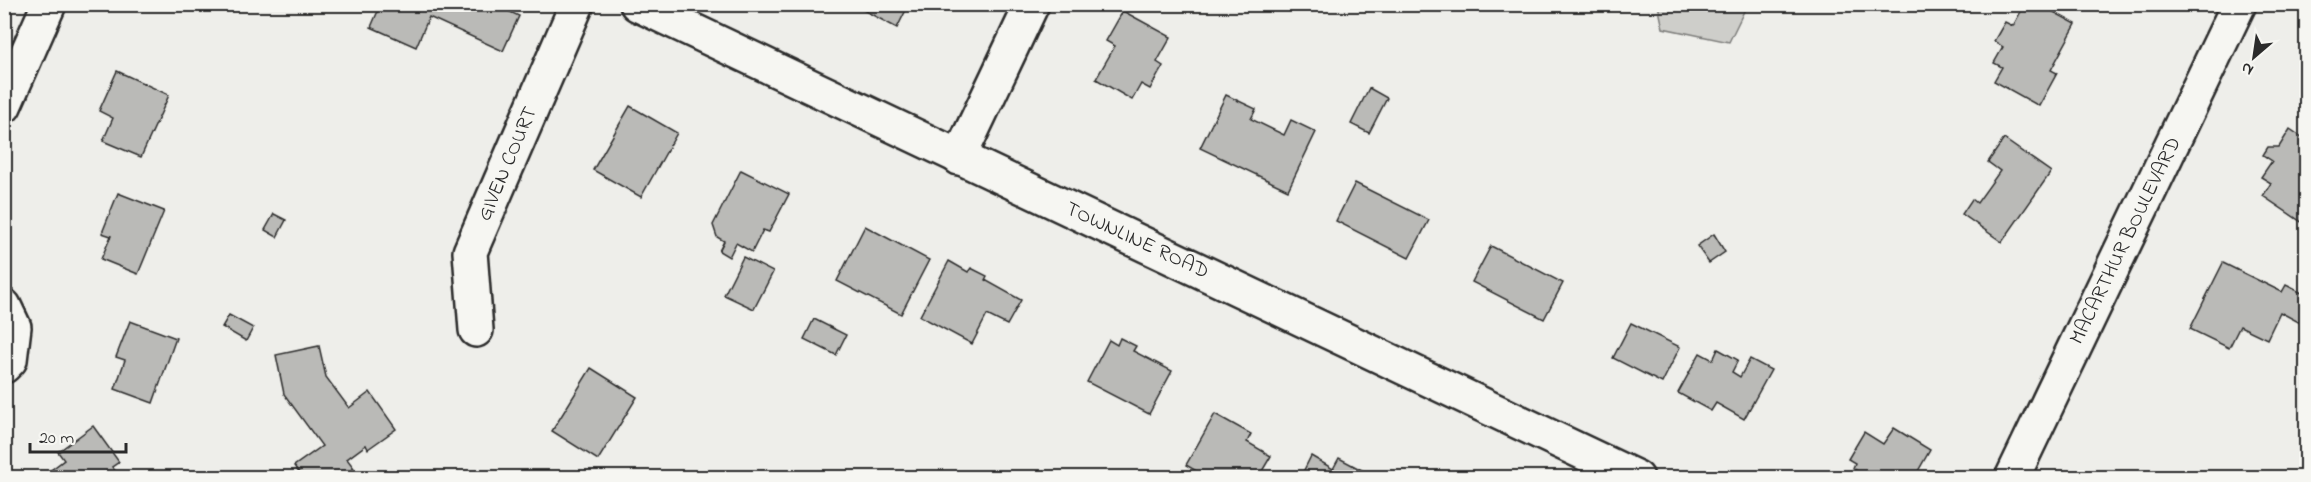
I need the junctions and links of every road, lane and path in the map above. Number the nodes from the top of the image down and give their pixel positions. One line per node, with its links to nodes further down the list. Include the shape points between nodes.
1 (49, 4): 6 (street)
2 (577, 4): 9 (street, GIVEN COURT, via 470,252)
3 (637, 4): 7 (street, TOWNLINE ROAD)
4 (1032, 4): 7 (street)
5 (2239, 4): 12 (street, MACARTHUR BOULEVARD)
6 (4, 106)
7 (959, 158): 11 (street, TOWNLINE ROAD)
8 (4, 306): 10 (street, via 15,327 10,360)
9 (476, 330)
10 (4, 366)
11 (1637, 477)
12 (2012, 477)

